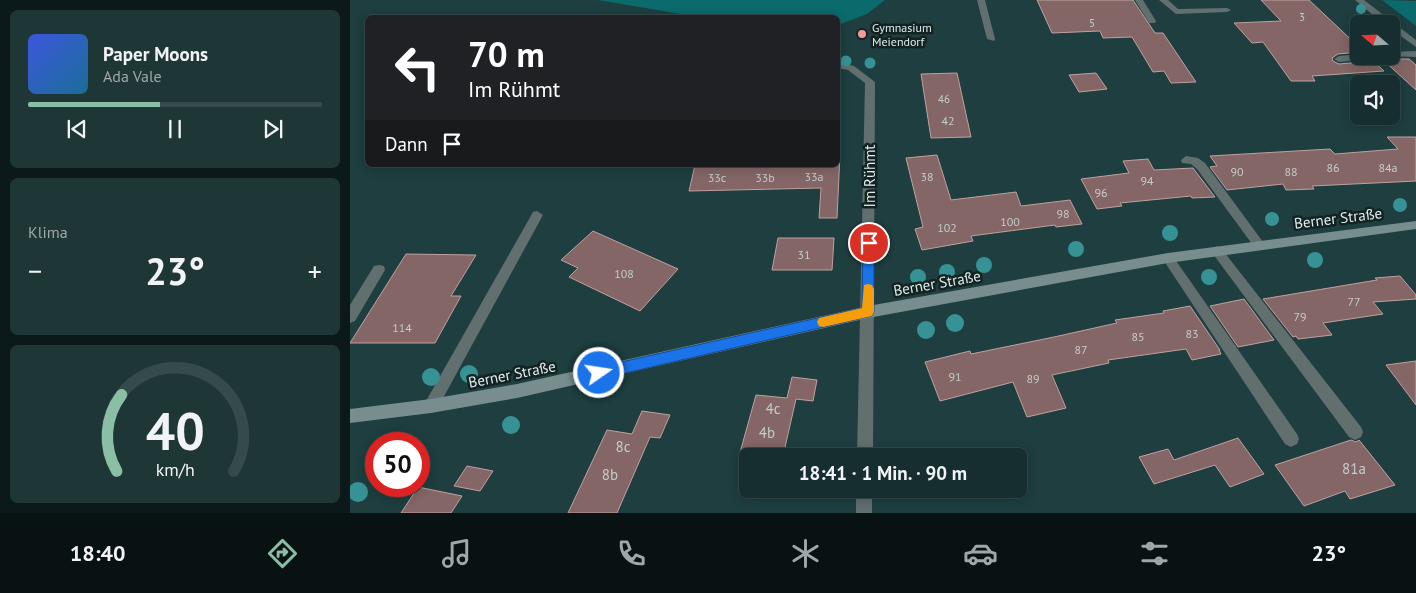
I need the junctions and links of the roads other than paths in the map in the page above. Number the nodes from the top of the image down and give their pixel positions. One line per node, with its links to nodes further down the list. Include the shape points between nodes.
1 (981, 0): 9 (street)
2 (1139, 0): 7 (street)
3 (1163, 0): 5 (street, via 1176,12)
4 (1359, 0): 6 (street)
5 (1227, 10)
6 (1378, 15)
7 (1152, 21)
8 (1400, 32): 10 (street)
9 (991, 39)
10 (1416, 44)
11 (1416, 54): 12 (street)
12 (1400, 55)
13 (1350, 58): 14 (street)
14 (1339, 59)
15 (840, 65): 23 (street, Im Rühmt, via 851,68 870,82)
16 (1186, 160): 19 (street, via 1201,166)
17 (537, 215): 25 (street)
18 (1416, 225): 19 (main road, Berner Straße)
19 (1259, 245): 20 (main road, Berner Straße)
20 (1217, 251): 21 (main road, Berner Straße); 27 (street)
21 (1168, 258): 23 (main road, Berner Straße); 28 (street)
22 (379, 270): 24 (street)
23 (868, 312): 25 (main road, Berner Straße, via 564,381); 29 (street, Im Rühmt)
24 (350, 317)
25 (431, 406): 26 (main road, Berner Straße)
26 (350, 416)
27 (1355, 432)
28 (1290, 439)
29 (865, 448)
30 (864, 498): 31 (street)
31 (864, 513)

